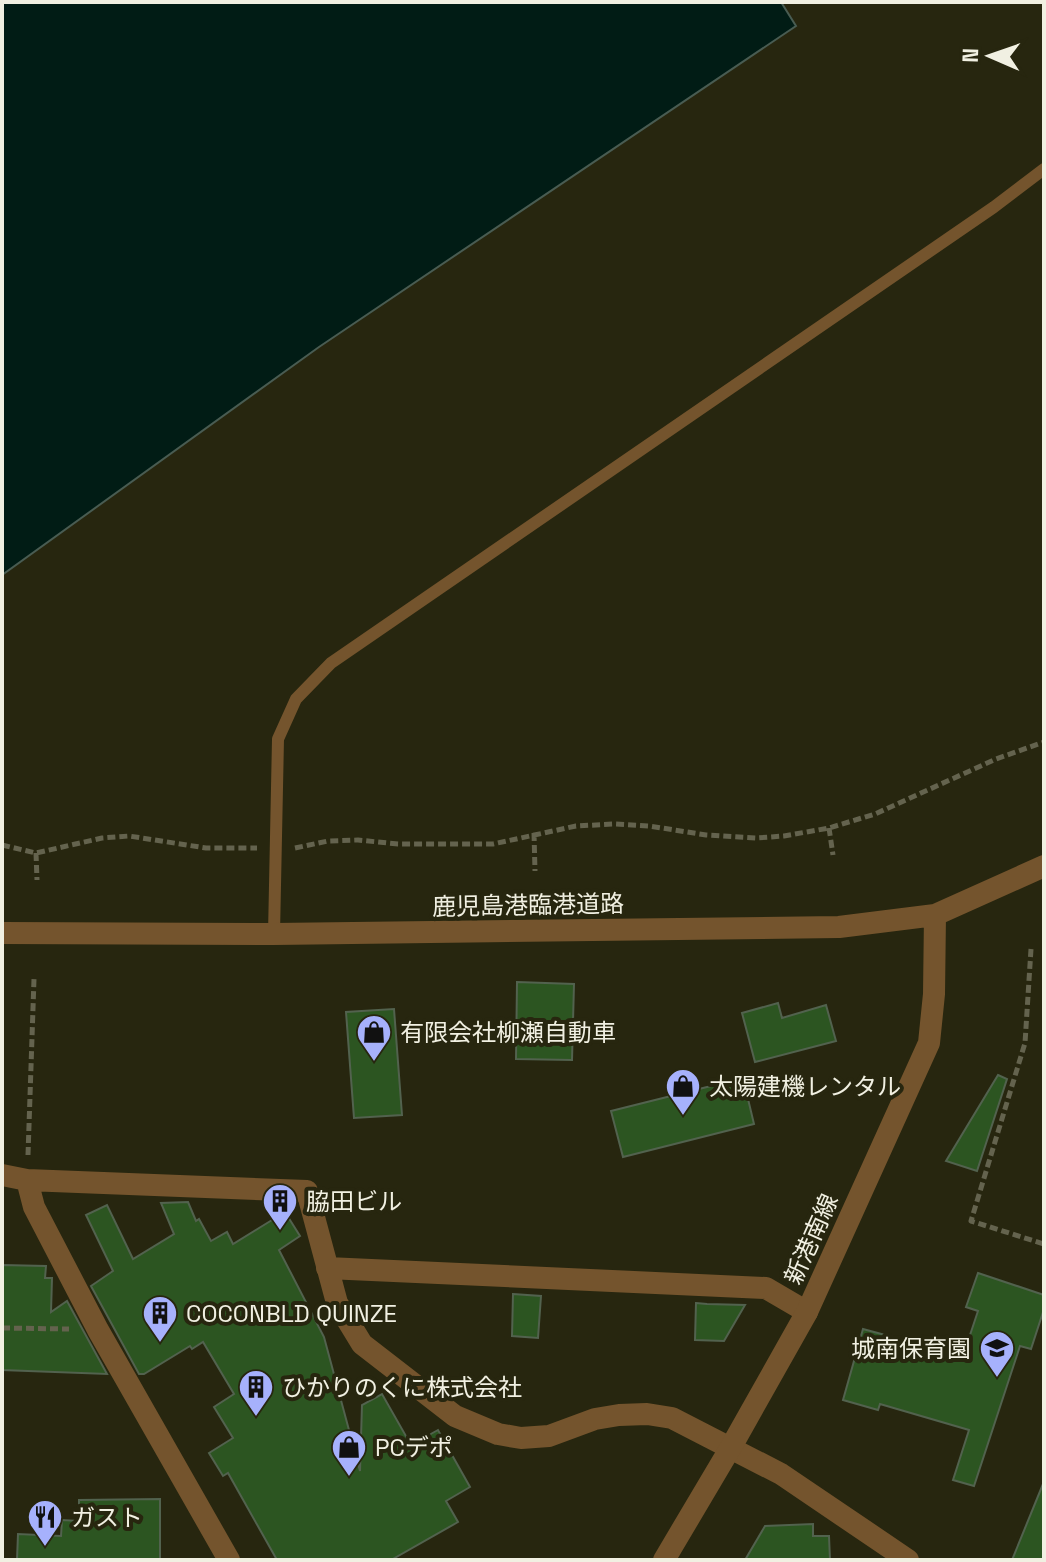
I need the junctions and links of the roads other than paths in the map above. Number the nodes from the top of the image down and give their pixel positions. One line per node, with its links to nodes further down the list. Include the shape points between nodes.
1 (1044, 169): 5 (lane, via 331,663 296,699 278,739)
2 (1044, 866): 3 (street, 鹿児島港臨港道路)
3 (935, 915): 5 (street, 鹿児島港臨港道路, via 839,927); 9 (street, 新港南線, via 929,1043)
4 (2, 933): 5 (street, 鹿児島港臨港道路)
5 (274, 934)
6 (2, 1175): 7 (street)
7 (27, 1180): 8 (street, via 307,1191); 11 (street, via 34,1207 98,1330)
8 (327, 1268): 9 (street, via 766,1288); 10 (street, via 337,1303 362,1344 455,1416 521,1438 549,1436 595,1419 647,1414 672,1418)
9 (807, 1312): 10 (street, 新港南線)
10 (731, 1447): 12 (street, 新港南線); 13 (street, via 781,1474)
11 (229, 1560)
12 (664, 1560)
13 (908, 1560)

